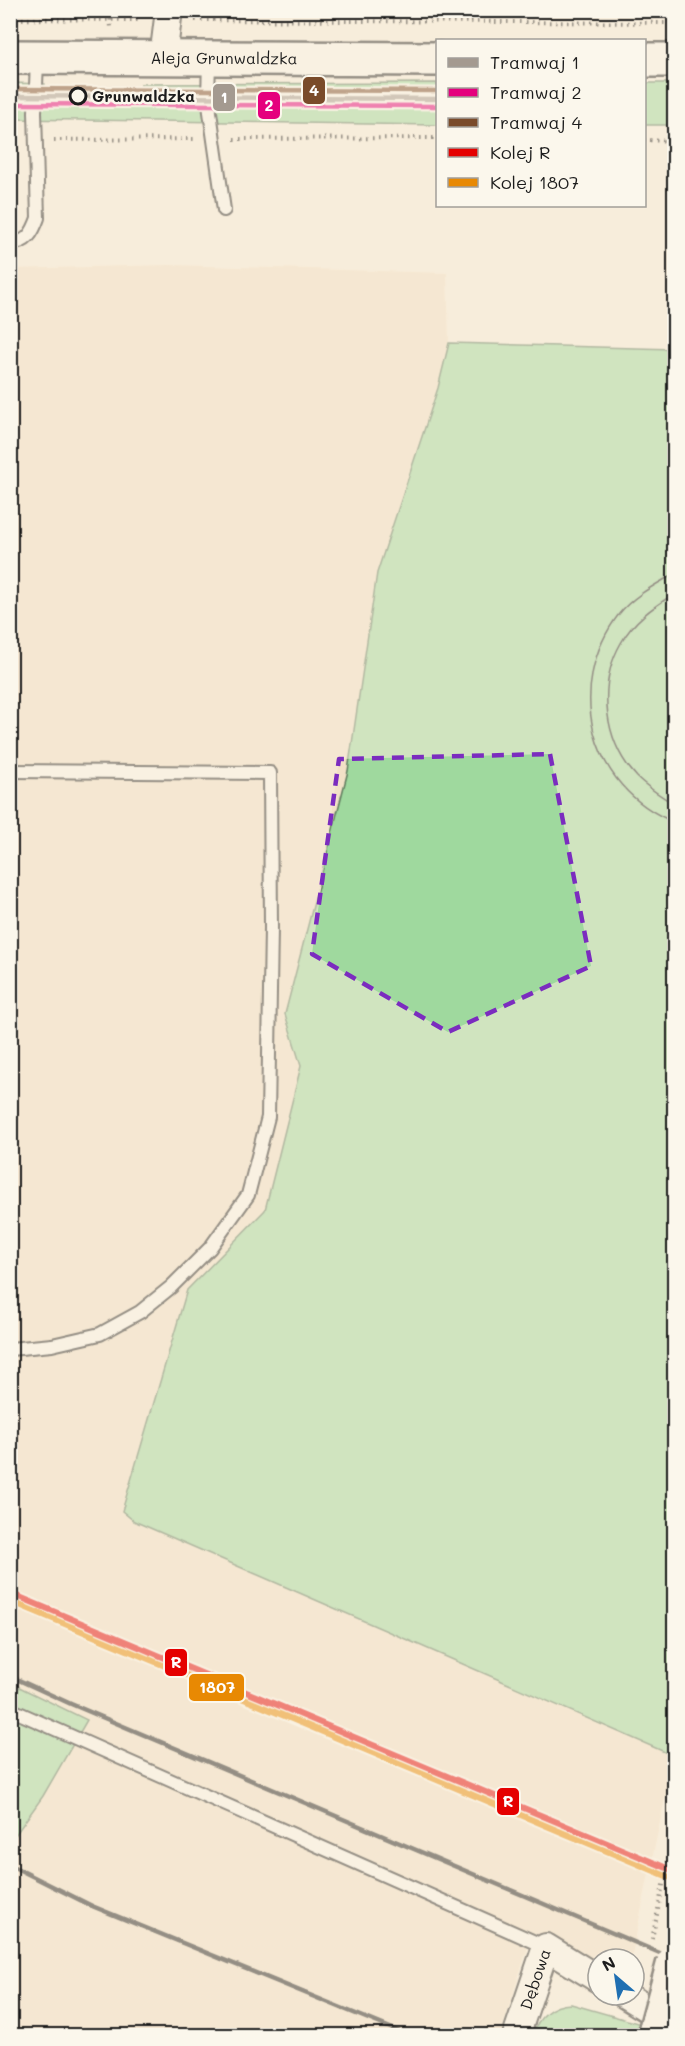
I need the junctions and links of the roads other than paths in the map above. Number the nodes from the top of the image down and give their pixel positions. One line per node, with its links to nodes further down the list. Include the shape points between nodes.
1 (169, 15): 3 (street)
2 (24, 57): 3 (main road, Aleja Grunwaldzka); 9 (lane, via 36,140 38,218 27,239)
3 (163, 58): 4 (main road, Aleja Grunwaldzka)
4 (209, 58): 5 (main road, Aleja Grunwaldzka); 8 (lane, via 208,98)
5 (436, 59)
6 (646, 60): 7 (main road)
7 (675, 60)
8 (224, 210)
9 (10, 243)
10 (10, 771): 11 (lane, via 270,773 271,928 268,1117 248,1195 210,1248 140,1312 100,1334)
11 (10, 1349)
12 (10, 1708): 13 (lane)
13 (546, 1947): 15 (street, Dębowa); 18 (street, Dębowa)
14 (663, 1952): 19 (main road, bridge)
15 (586, 1971)
16 (645, 2007): 17 (street)
17 (675, 2025)
18 (516, 2036)
19 (654, 2036)

